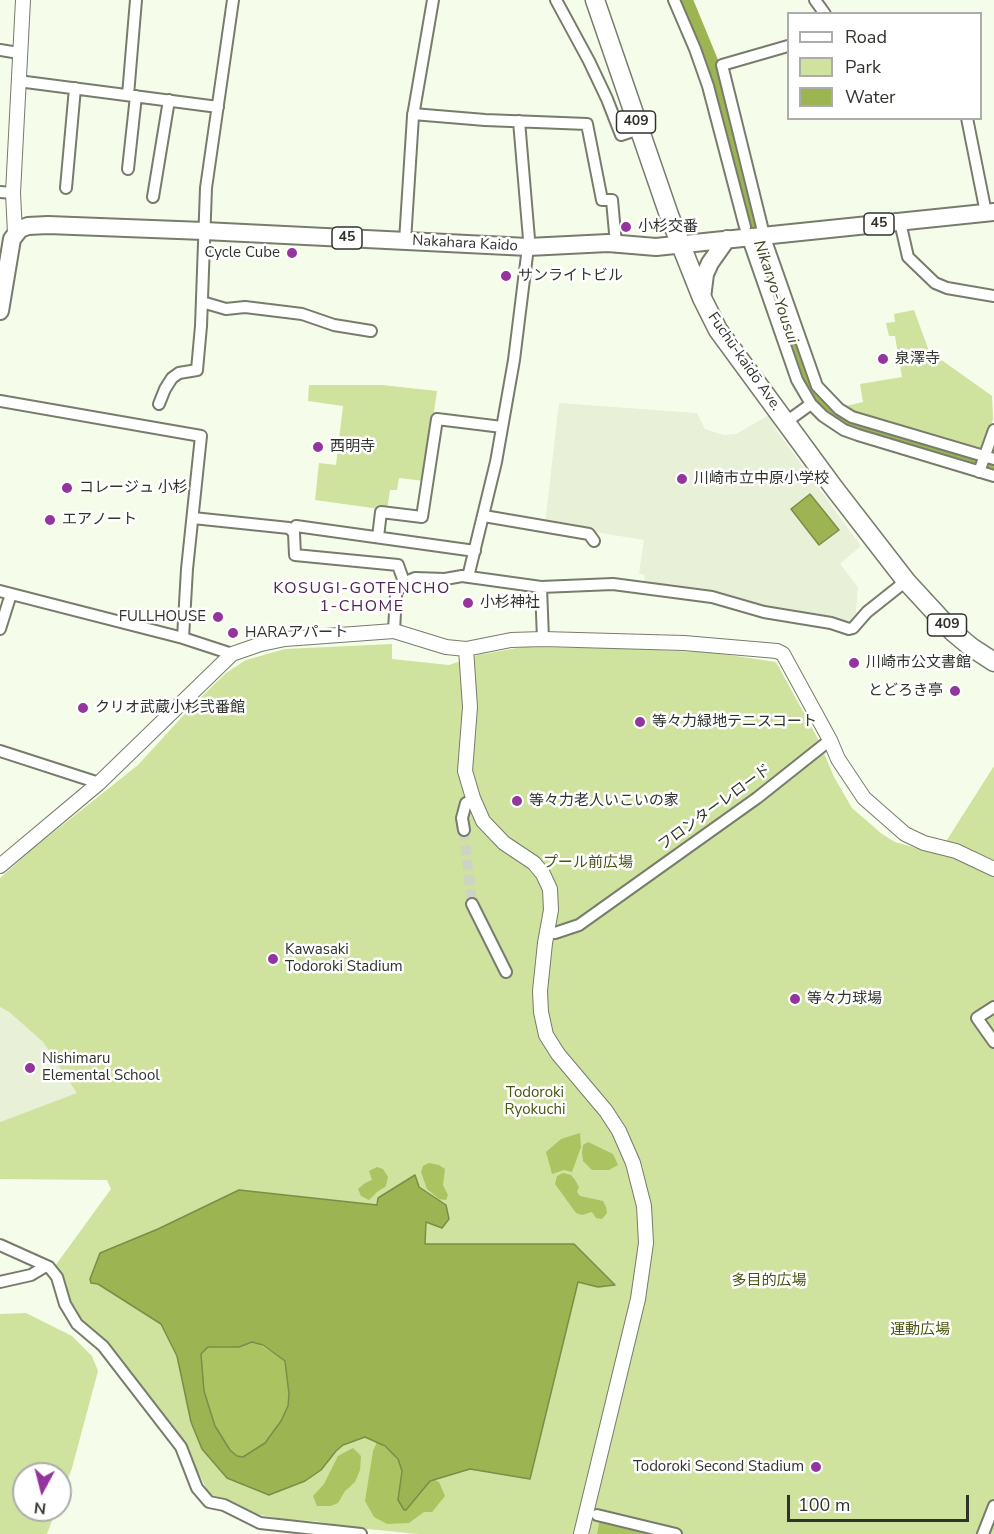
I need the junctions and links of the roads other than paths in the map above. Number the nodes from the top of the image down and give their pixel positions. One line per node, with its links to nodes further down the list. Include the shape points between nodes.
1 (23, 0): 10 (street)
2 (136, 0): 13 (street)
3 (233, 0): 15 (street)
4 (433, 0): 16 (street)
5 (556, 0): 19 (street, via 589,61 621,135)
6 (595, 0): 19 (highway, Fuchū-kaidō Ave. / 409)
7 (674, 0): 28 (street, via 708,86)
8 (787, 47): 28 (street, via 722,65)
9 (0, 50): 10 (street)
10 (20, 53): 11 (street)
11 (18, 81): 12 (street); 22 (street)
12 (75, 88): 13 (street); 21 (street)
13 (132, 95): 14 (street); 20 (street)
14 (169, 100): 15 (street); 23 (street)
15 (218, 107): 26 (street)
16 (413, 114): 18 (street); 30 (street)
17 (967, 120): 24 (street)
18 (519, 121): 31 (street, via 587,124 602,200 612,200); 33 (street)
19 (639, 129): 32 (highway, Fuchū-kaidō Ave. / 409)
20 (128, 169)
21 (66, 188)
22 (6, 193): 27 (street)
23 (153, 197)
24 (990, 212): 25 (main road, Nakahara Kaido / 45)
25 (900, 222): 28 (main road, Nakahara Kaido / 45); 35 (street, via 908,257 935,283)
26 (204, 231): 27 (main road, Nakahara Kaido / 45, via 48,225 28,226); 30 (main road, Nakahara Kaido / 45); 37 (street)
27 (15, 233): 34 (main road)
28 (752, 233): 29 (main road, Nakahara Kaido / 45); 42 (street, via 797,380); 46 (street, via 824,395 839,409 864,422)
29 (727, 239): 32 (main road, Nakahara Kaido / 45); 36 (main road, via 705,274)
30 (405, 241): 33 (main road, Nakahara Kaido / 45)
31 (616, 244): 32 (main road, Nakahara Kaido / 45); 33 (main road, Nakahara Kaido / 45)
32 (680, 244): 36 (highway, Fuchū-kaidō Ave. / 409)
33 (528, 248): 44 (street)
34 (2, 282): 38 (main road)
35 (994, 296)
36 (702, 298): 43 (highway, Fuchū-kaidō Ave. / 409, via 724,339)
37 (202, 302): 39 (street, via 226,309 245,307 302,314 334,325); 41 (street, via 197,370 172,378)
38 (0, 311)
39 (371, 331)
40 (0, 401): 50 (street, via 201,436)
41 (159, 404)
42 (811, 404): 43 (street); 47 (street, via 844,430)
43 (786, 422): 56 (highway, Fuchū-kaidō Ave. / 409)
44 (502, 427): 49 (street); 52 (street, via 437,419 422,517 381,512)
45 (994, 430): 46 (street)
46 (990, 457): 47 (street)
47 (979, 472): 48 (street)
48 (994, 476)
49 (484, 516): 53 (street, via 589,534); 54 (street)
50 (193, 518): 51 (street); 62 (street)
51 (292, 530): 52 (street, via 296,526); 57 (street, via 295,555 398,565)
52 (378, 537): 54 (street)
53 (594, 541)
54 (475, 551): 55 (street)
55 (468, 577): 57 (street, via 414,578); 58 (street)
56 (906, 581): 58 (street, via 849,629 691,594 613,584); 66 (highway, Fuchū-kaidō Ave. / 409, via 952,632)
57 (404, 582): 61 (street, via 396,594)
58 (541, 587): 63 (street)
59 (5, 592): 60 (street, via 6,613); 62 (street)
60 (0, 629)
61 (394, 631): 64 (street); 65 (street, via 285,639)
62 (183, 638): 65 (street)
63 (543, 639): 64 (street, via 511,640); 67 (street, via 684,643 777,651 783,654)
64 (466, 649): 85 (street, via 470,707 465,771 473,798 483,821 504,843 534,863 550,890 540,991 546,1035 619,1131 633,1163 644,1206 646,1243 642,1277)
65 (232, 654): 69 (street)
66 (994, 662)
67 (830, 740): 73 (street, via 864,798 893,825 914,838 957,851); 75 (street, フロンターレロード, via 757,798 579,925)
68 (0, 751): 69 (street)
69 (99, 783): 72 (street)
70 (466, 802): 71 (street)
71 (464, 830)
72 (0, 866)
73 (994, 869)
74 (472, 904): 76 (street)
75 (555, 933)
76 (506, 972)
77 (994, 1007): 78 (street, via 977,1018)
78 (994, 1042)
79 (0, 1245): 80 (street)
80 (46, 1266): 81 (street, via 31,1275); 84 (street, via 57,1277 76,1324 103,1346 182,1447 197,1488 209,1502 260,1523)
81 (0, 1282)
82 (994, 1506): 87 (street)
83 (597, 1515): 86 (street)
84 (356, 1534)
85 (581, 1534)
86 (676, 1534)
87 (983, 1534)

